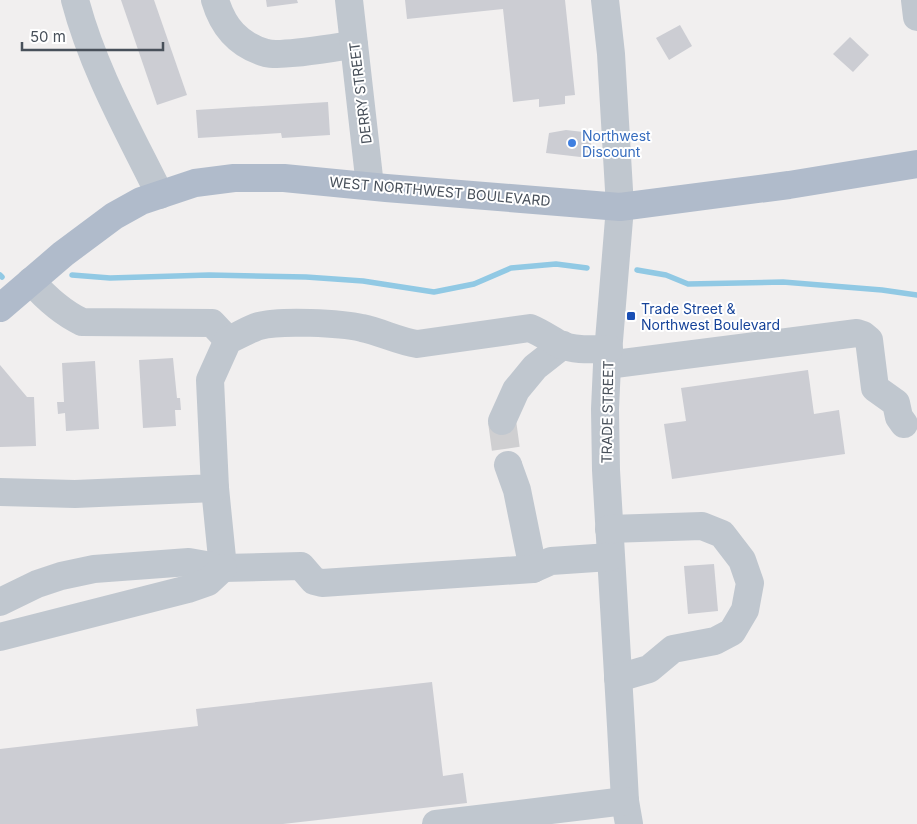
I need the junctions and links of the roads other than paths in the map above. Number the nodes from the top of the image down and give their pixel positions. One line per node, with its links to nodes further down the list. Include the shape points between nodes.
1 (75, 0): 10 (street, via 111,97)
2 (215, 0): 7 (street, via 224,23 236,38 267,53)
3 (349, 0): 7 (street, DERRY STREET)
4 (604, 0): 11 (street, TRADE STREET, via 612,63)
5 (915, 0): 6 (street)
6 (917, 17)
7 (354, 45): 9 (street, DERRY STREET)
8 (917, 164): 11 (main road, WEST NORTHWEST BOULEVARD, via 789,186)
9 (370, 186): 10 (main road, WEST NORTHWEST BOULEVARD, via 284,178 234,178 195,183); 11 (main road, WEST NORTHWEST BOULEVARD)
10 (160, 195): 12 (main road, WEST NORTHWEST BOULEVARD, via 114,216)
11 (620, 206): 16 (street, TRADE STREET)
12 (31, 281): 13 (main road, WEST NORTHWEST BOULEVARD); 14 (street, via 67,315 82,322 212,323)
13 (0, 308)
14 (228, 340): 15 (street, via 259,326 326,324 360,327 417,344 530,328); 20 (street, via 210,380)
15 (562, 345): 16 (street); 17 (street, via 535,367 516,390)
16 (608, 357): 18 (street, via 857,333 869,340 875,388 896,403); 22 (street, TRADE STREET, via 605,409)
17 (502, 421)
18 (904, 424)
19 (508, 465): 25 (street, via 517,490)
20 (215, 488): 21 (street, via 76,494); 24 (street)
21 (0, 492)
22 (609, 529): 23 (street, TRADE STREET); 28 (street, via 702,526 722,534 742,560 750,583 745,610 732,632 715,641 673,649 649,669)
23 (610, 557): 25 (street, via 551,562); 28 (street, TRADE STREET)
24 (223, 568): 25 (street, via 301,566 314,581 322,583); 26 (street, via 189,562 94,570 37,584); 27 (street, via 208,582 188,589)
25 (533, 569)
26 (0, 602)
27 (0, 637)
28 (618, 678): 29 (street, TRADE STREET)
29 (627, 812): 30 (street)
30 (436, 824)

